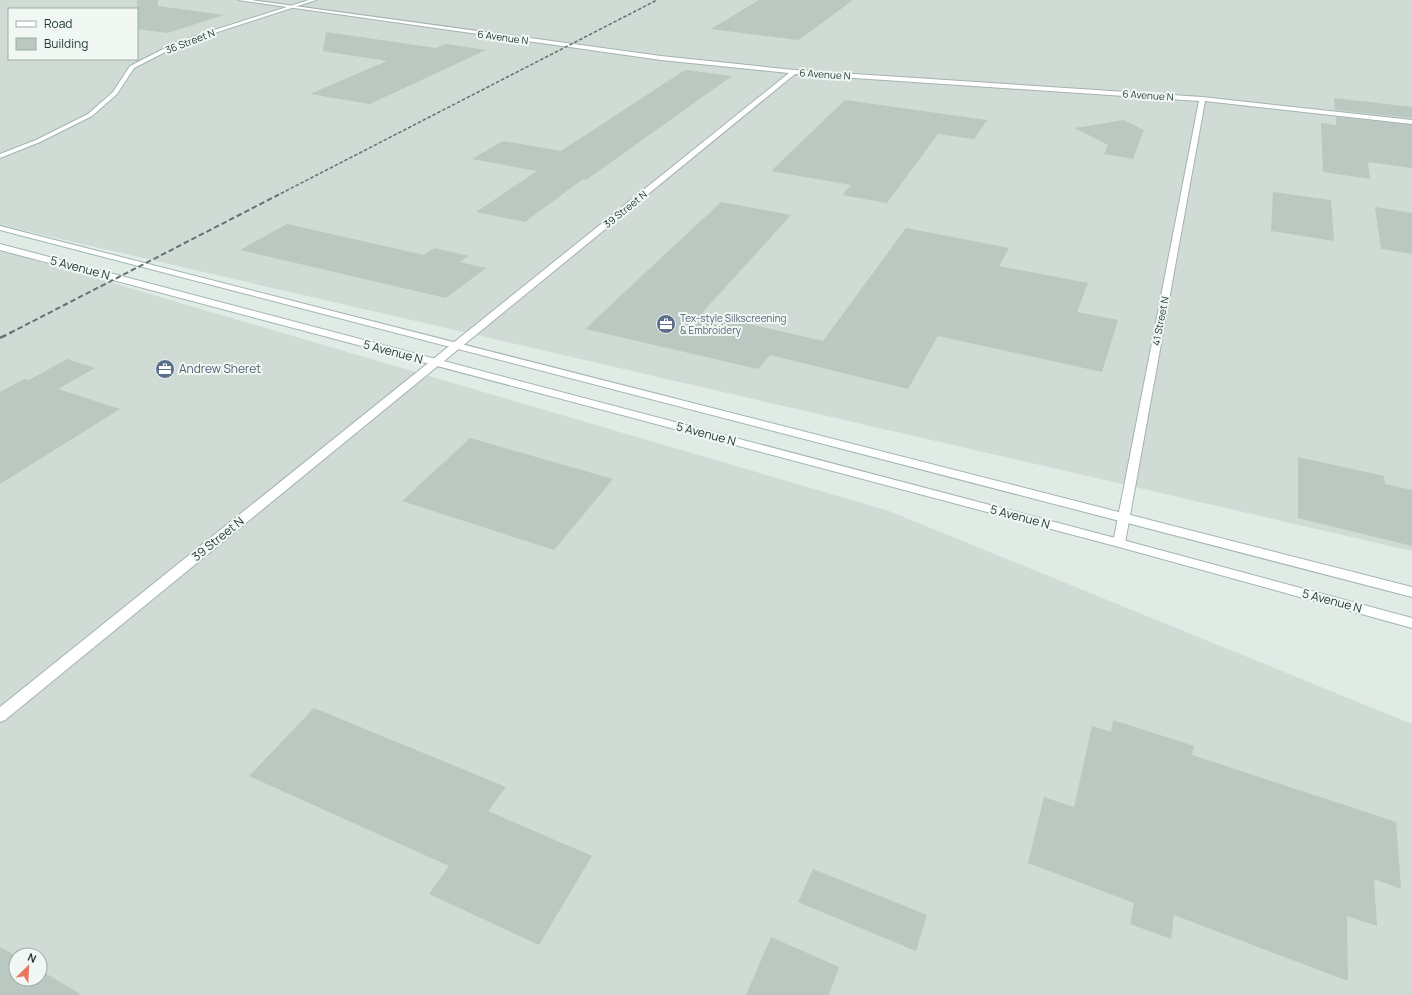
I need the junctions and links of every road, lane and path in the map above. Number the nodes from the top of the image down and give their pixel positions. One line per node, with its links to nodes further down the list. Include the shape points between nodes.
1 (240, 0): 3 (street, 6 Avenue N)
2 (314, 0): 3 (street, 36 Street N)
3 (290, 7): 4 (street, 6 Avenue N, via 646,56); 7 (street, 36 Street N, via 179,43 132,67 114,92 90,115 38,141)
4 (794, 72): 5 (street, 6 Avenue N); 10 (street, 39 Street N)
5 (1202, 99): 6 (street, 6 Avenue N); 12 (street, 41 Street N)
6 (1412, 122)
7 (0, 156)
8 (0, 228): 10 (street, 5 Avenue N)
9 (0, 247): 11 (street, 5 Avenue N)
10 (456, 346): 11 (street, 39 Street N); 12 (street, 5 Avenue N)
11 (435, 363): 13 (street, 5 Avenue N); 16 (street, 39 Street N)
12 (1124, 517): 13 (street, 41 Street N); 14 (street, 5 Avenue N)
13 (1119, 543): 15 (street, 5 Avenue N)
14 (1412, 592)
15 (1412, 623)
16 (0, 716)

